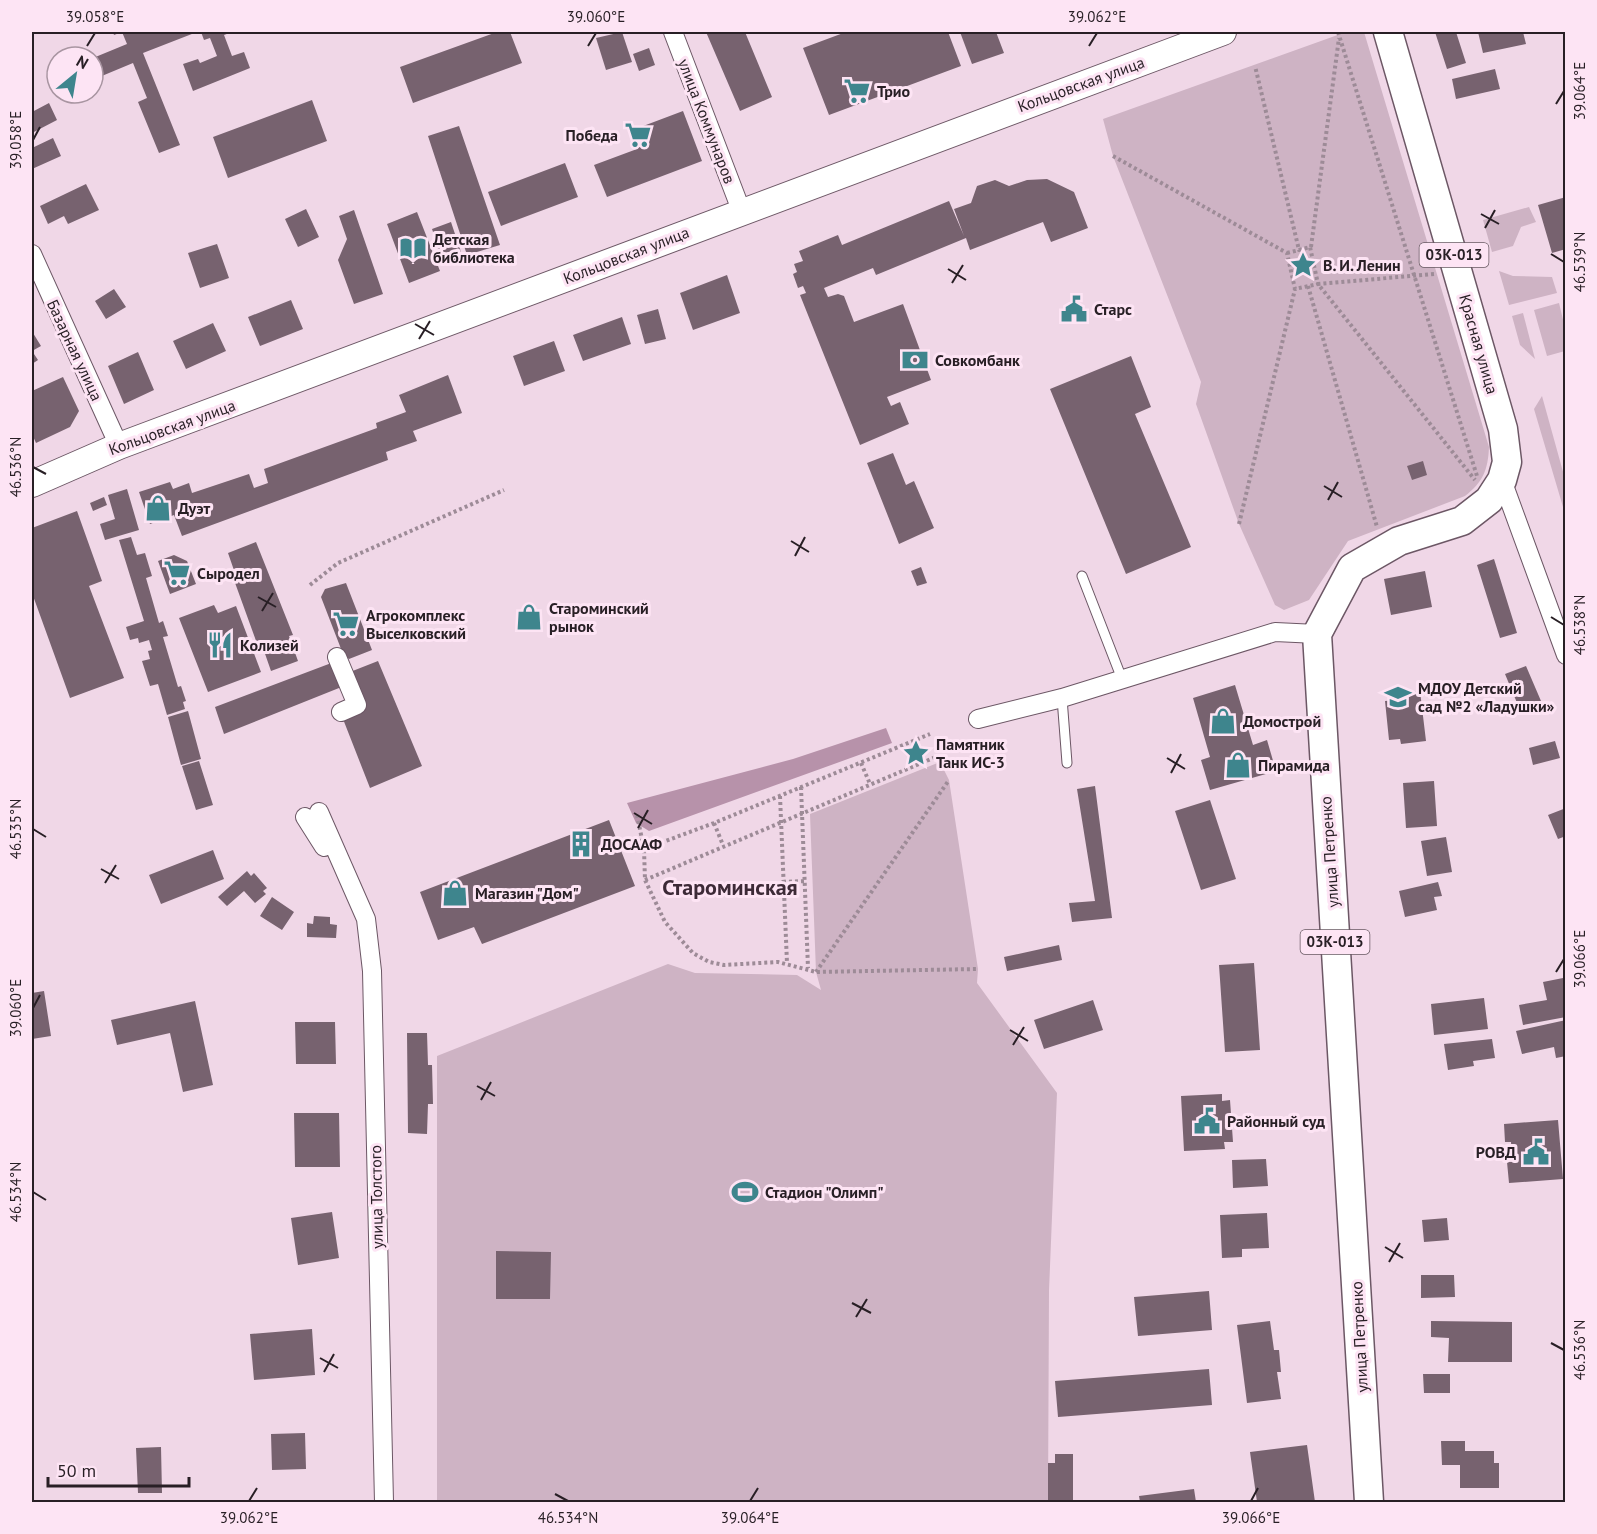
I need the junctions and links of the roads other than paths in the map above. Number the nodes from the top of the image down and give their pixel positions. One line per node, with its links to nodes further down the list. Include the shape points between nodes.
1 (673, 32): 4 (street, улица Коммунаров)
2 (1222, 32): 4 (main road, Кольцовская улица)
3 (1388, 32): 7 (main road, Красная улица / 03К-013, via 1503,429 1506,462)
4 (741, 210): 6 (main road, Кольцовская улица)
5 (32, 254): 6 (street, Базарная улица)
6 (119, 446): 8 (main road, Кольцовская улица)
7 (1502, 480): 10 (main road, via 1489,500 1462,521 1399,541 1352,568); 11 (street, Красная улица)
8 (32, 484)
9 (1082, 576): 13 (lane)
10 (1317, 634): 13 (street, via 1275,632); 20 (main road, улица Петренко / 03К-013)
11 (1566, 655)
12 (337, 657): 15 (street, via 357,705)
13 (1122, 679): 14 (street)
14 (1062, 698): 16 (street); 17 (lane)
15 (340, 712)
16 (978, 719)
17 (1067, 763)
18 (312, 814): 19 (street, улица Толстого, via 366,920 372,971)
19 (384, 1503)
20 (1369, 1503)

